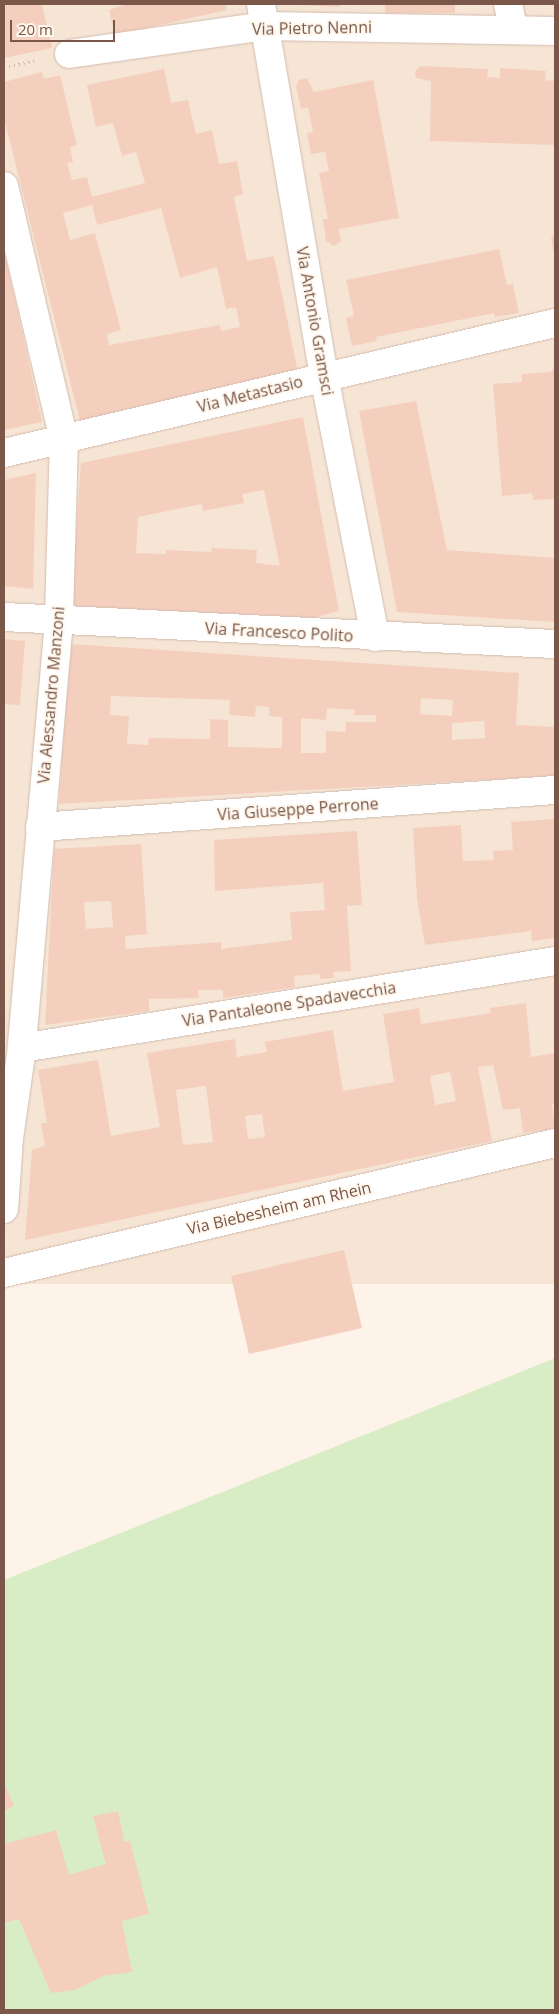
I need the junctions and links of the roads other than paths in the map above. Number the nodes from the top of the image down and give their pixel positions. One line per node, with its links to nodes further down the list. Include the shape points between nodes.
1 (264, 15): 2 (street, Via Pietro Nenni); 4 (street, Via Pietro Nenni); 7 (street, Via Antonio Gramsci)
2 (511, 16): 3 (street, Via Pietro Nenni)
3 (555, 31)
4 (69, 54)
5 (4, 186): 8 (street, Via Alessandro Manzoni)
6 (555, 322): 7 (street, Via Metastasio)
7 (324, 376): 8 (street, Via Metastasio); 12 (street, Via Antonio Gramsci)
8 (64, 439): 9 (street, Via Metastasio); 11 (street, Via Alessandro Manzoni)
9 (4, 453)
10 (4, 617): 11 (street, Via Francesco Polito)
11 (59, 621): 12 (street, Via Francesco Polito); 15 (street, Via Alessandro Manzoni)
12 (375, 637): 13 (street, Via Francesco Polito)
13 (555, 644)
14 (555, 790): 15 (street, Via Giuseppe Perrone)
15 (40, 827): 17 (street, Via Alessandro Manzoni)
16 (555, 961): 17 (street, Via Pantaleone Spadavecchia)
17 (22, 1048): 18 (street, Via Alessandro Manzoni)
18 (6, 1138): 20 (street, Via Alessandro Manzoni)
19 (555, 1143): 21 (street, Via Biebesheim am Rhein)
20 (4, 1209)
21 (4, 1273)

